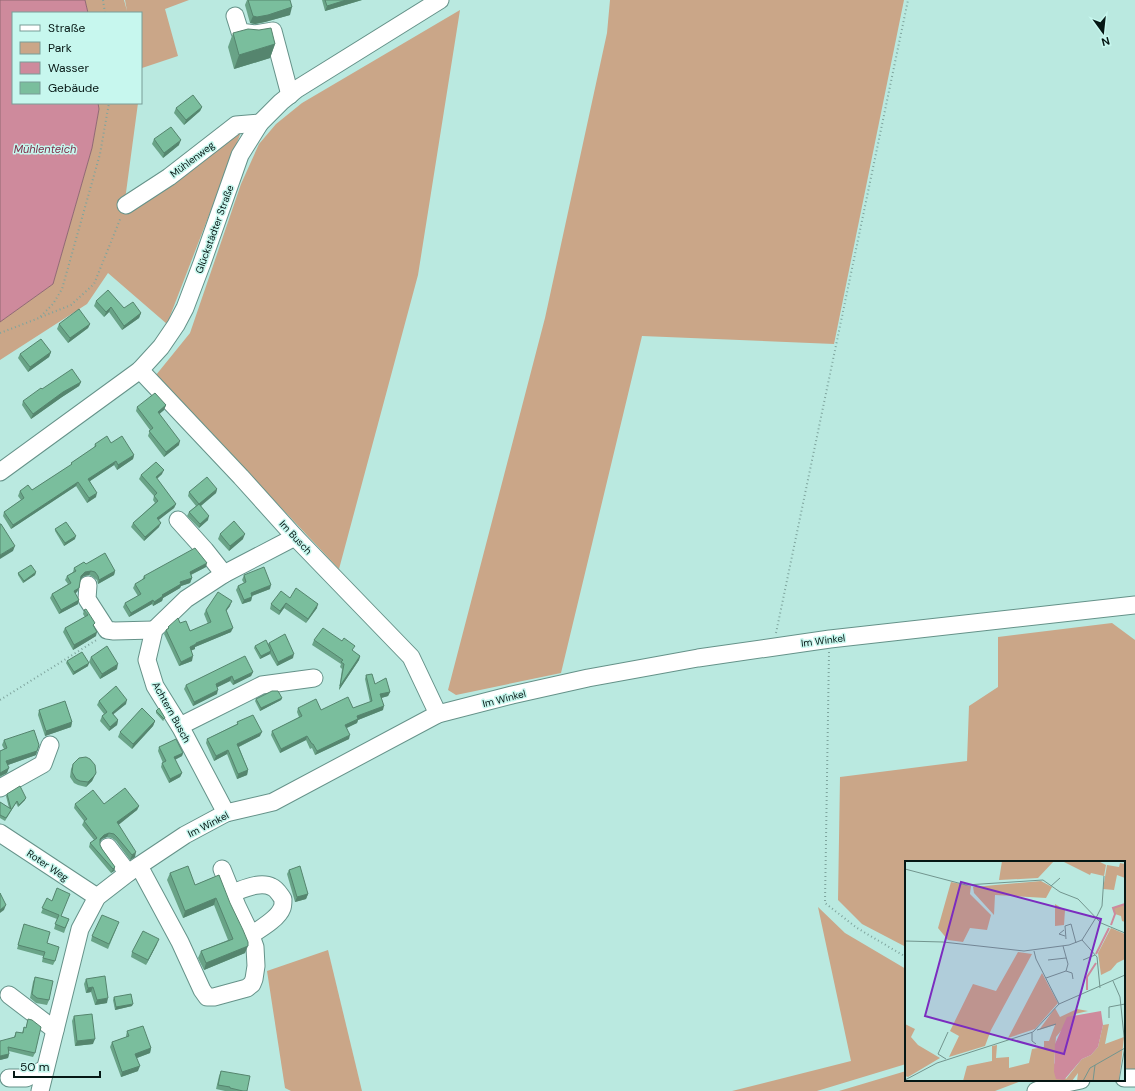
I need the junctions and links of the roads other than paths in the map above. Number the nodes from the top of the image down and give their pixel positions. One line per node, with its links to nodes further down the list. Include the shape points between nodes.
1 (440, 0): 3 (street, Glückstädter Straße)
2 (235, 16): 3 (street, via 240,32 254,34 273,31)
3 (290, 95): 4 (street, Glückstädter Straße)
4 (260, 123): 5 (street, Mühlenweg, via 236,126 169,177); 6 (street, Glückstädter Straße, via 240,155 185,308 161,347)
5 (126, 205)
6 (140, 370): 7 (street, Glückstädter Straße); 9 (street, Im Busch)
7 (0, 472)
8 (178, 520): 10 (street)
9 (295, 537): 10 (street); 15 (street, Im Busch, via 410,657)
10 (224, 574): 13 (street, via 186,599)
11 (88, 585): 13 (street, via 87,599 107,630)
12 (1135, 605): 15 (street, Im Winkel, via 830,639 698,658 588,678)
13 (154, 630): 16 (street, Achtern Busch, via 147,660 155,686)
14 (314, 678): 16 (street, via 262,685)
15 (438, 714): 19 (street, Im Winkel, via 273,802)
16 (180, 726): 19 (street, Achtern Busch)
17 (50, 745): 18 (street, via 43,764)
18 (0, 788)
19 (226, 813): 23 (street, Im Winkel, via 185,835)
20 (0, 833): 25 (street, Roter Weg)
21 (108, 847): 23 (street)
22 (222, 869): 24 (street)
23 (133, 870): 25 (street, Im Winkel); 26 (street, via 180,942 207,997 247,988 252,984 256,966 255,947)
24 (232, 893): 26 (street); 26 (street, via 266,886 273,887 283,899 278,915)
25 (96, 897): 28 (street, Im Winkel, via 80,929)
26 (250, 935)
27 (8, 995): 28 (street)
28 (55, 1030): 29 (street, Im Winkel)
29 (45, 1069): 30 (street, via 26,1078); 33 (street, Im Winkel)
30 (4, 1075): 32 (street)
31 (1076, 1081): 34 (street)
32 (26, 1091)
33 (40, 1091)
34 (1036, 1091)

